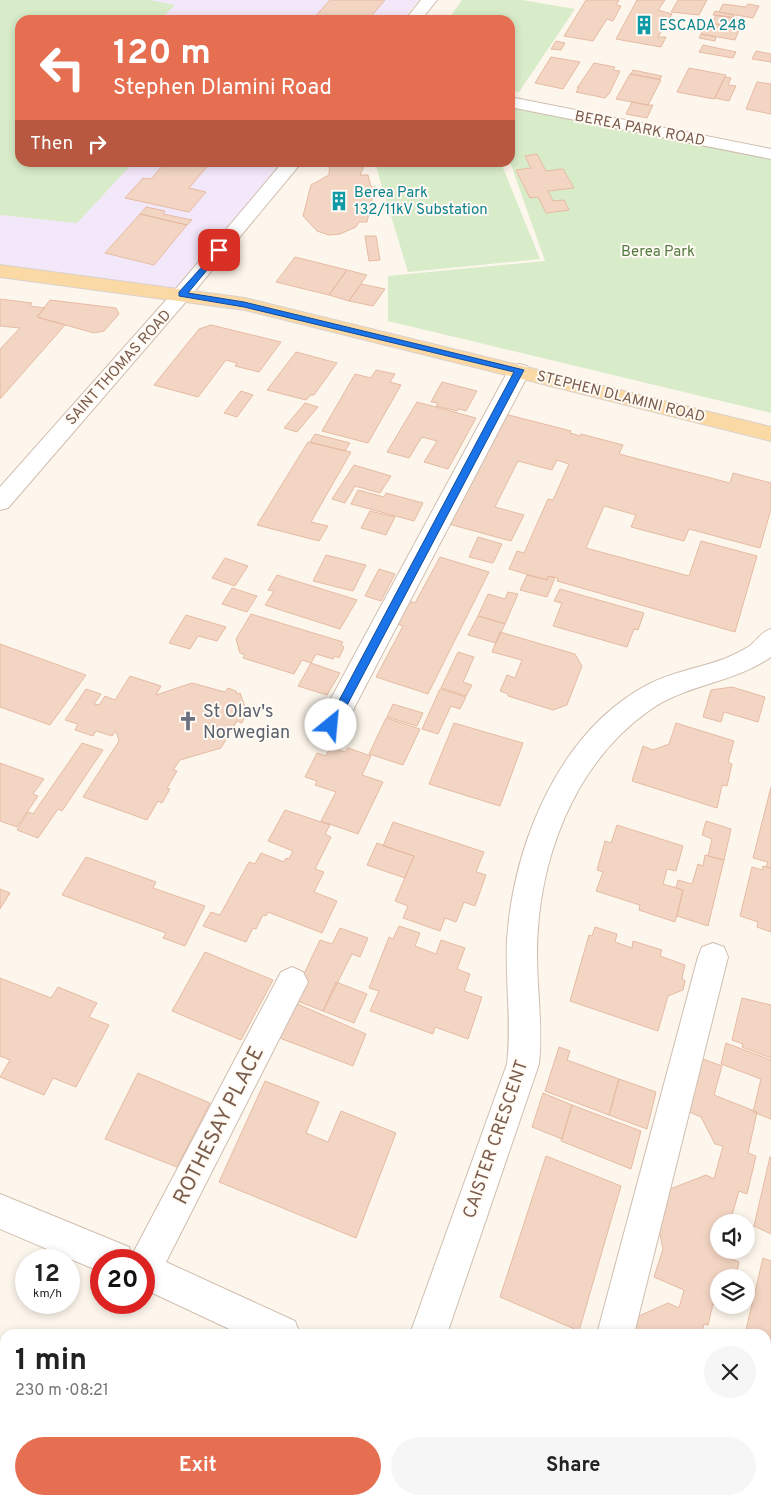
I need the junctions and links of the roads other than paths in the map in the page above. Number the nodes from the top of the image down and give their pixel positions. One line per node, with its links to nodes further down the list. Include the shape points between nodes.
1 (429, 0): 2 (street)
2 (417, 15)
3 (515, 103): 4 (street, BEREA PARK ROAD)
4 (771, 154)
5 (289, 167): 7 (street, SAINT THOMAS ROAD)
6 (0, 271): 7 (main road, STEPHEN DLAMINI ROAD)
7 (182, 294): 8 (main road, STEPHEN DLAMINI ROAD, via 244,304); 10 (street, SAINT THOMAS ROAD)
8 (519, 370): 9 (main road, STEPHEN DLAMINI ROAD); 12 (street)
9 (771, 434)
10 (0, 502)
11 (771, 639): 20 (street, CAISTER CRESCENT, via 765,649 750,659 663,688 635,704 578,766 555,807 538,856 528,901 522,954 527,1036 523,1064)
12 (331, 725)
13 (713, 957): 21 (street)
14 (292, 982): 17 (street, ROTHESAY PLACE)
15 (0, 1211): 16 (street)
16 (90, 1249)
17 (155, 1249)
18 (155, 1275): 19 (street)
19 (271, 1329)
20 (430, 1329)
21 (616, 1329)

